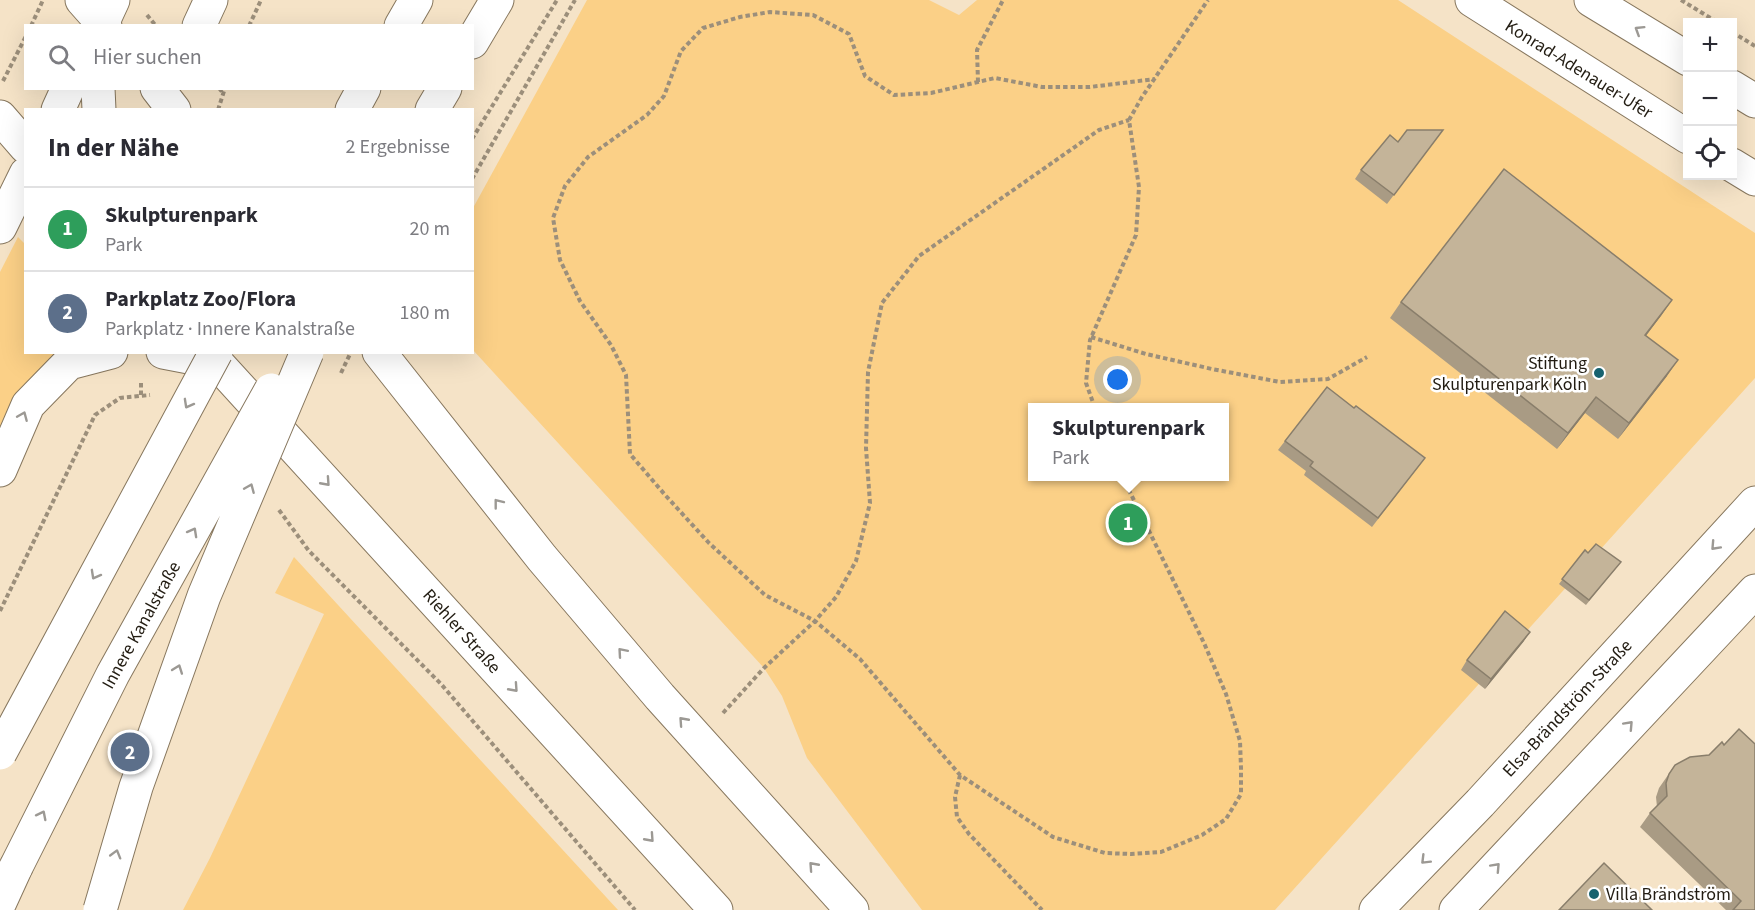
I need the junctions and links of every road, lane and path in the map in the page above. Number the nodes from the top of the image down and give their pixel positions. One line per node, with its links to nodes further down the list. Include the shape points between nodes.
1 (44, 0): 14 (path)
2 (212, 0): 15 (main road)
3 (261, 0): 16 (path)
4 (416, 0): 17 (main road)
5 (497, 0): 19 (main road)
6 (557, 0): 41 (path)
7 (575, 0): 44 (path)
8 (1003, 0): 24 (path, via 978,50)
9 (1208, 0): 23 (path)
10 (1472, 0): 40 (main road, Konrad-Adenauer-Ufer)
11 (1591, 0): 22 (main road, one-way to 11)
12 (1682, 0): 13 (path)
13 (1711, 18)
14 (32, 24)
15 (200, 24)
16 (250, 24)
17 (402, 24)
18 (1737, 35): 21 (path)
19 (474, 39)
20 (24, 40): 25 (path)
21 (1755, 46)
22 (1683, 56)
23 (1155, 79): 24 (path, via 1090,87 1042,87 995,78); 39 (path)
24 (978, 82): 66 (path, via 931,93 894,95 865,76 849,34 813,15 770,12 703,27 681,51 664,96 647,115 588,157 565,186 553,218 560,260 580,301 611,345 626,375 630,454 709,543 765,595)
25 (0, 87)
26 (67, 90): 33 (main road)
27 (98, 90): 34 (main road)
28 (363, 90): 36 (main road)
29 (444, 90): 37 (main road)
30 (1737, 90): 32 (main road)
31 (224, 91): 35 (path)
32 (1755, 101)
33 (59, 108)
34 (99, 108)
35 (219, 108)
36 (353, 108)
37 (433, 108)
38 (0, 117): 42 (main road)
39 (1129, 120): 48 (path, via 1139,186 1136,236); 66 (path, via 1100,130 919,256 882,303 868,372 866,448 870,503 856,561 836,597)
40 (1683, 134)
41 (474, 136)
42 (24, 145)
43 (1737, 168): 46 (main road)
44 (474, 176)
45 (24, 178): 47 (main road)
46 (1755, 179)
47 (0, 227)
48 (1091, 337): 56 (path, via 1146,354 1280,382 1328,379); 59 (path, via 1086,383)
49 (103, 354): 60 (main road, one-way to 49, via 28,405 69,363)
50 (188, 354): 55 (main road)
51 (291, 354): 70 (main road, Innere Kanalstraße, one-way to 51, bridge, via 113,674)
52 (306, 354): 71 (main road, one-way to 52, bridge, via 136,787 204,596)
53 (350, 354): 57 (path, bridge)
54 (381, 354): 67 (main road, one-way to 54, via 542,558)
55 (213, 356): 68 (main road, one-way to 68, bridge); 73 (main road, Riehler Straße, one-way to 73)
56 (1367, 357)
57 (336, 382)
58 (151, 395): 65 (path, via 120,398 95,415)
59 (1093, 403)
60 (0, 470)
61 (1124, 481): 69 (path, via 1226,694 1240,741 1241,794 1226,819 1202,835 1161,852 1105,853 1053,837)
62 (1755, 503): 76 (main road, Elsa-Brändström-Straße, one-way to 76, via 1480,803)
63 (274, 514): 72 (path, via 276,504 309,551 441,684)
64 (1755, 591): 77 (main road, one-way to 64)
65 (0, 611)
66 (815, 621): 67 (path, via 764,668); 69 (path, via 860,659)
67 (699, 739): 74 (main road, one-way to 67)
68 (0, 753)
69 (960, 775): 75 (path, via 955,797 957,817)
70 (0, 902)
71 (100, 910)
72 (635, 910)
73 (716, 910)
74 (852, 910)
75 (1042, 910)
76 (1376, 910)
77 (1456, 910)

